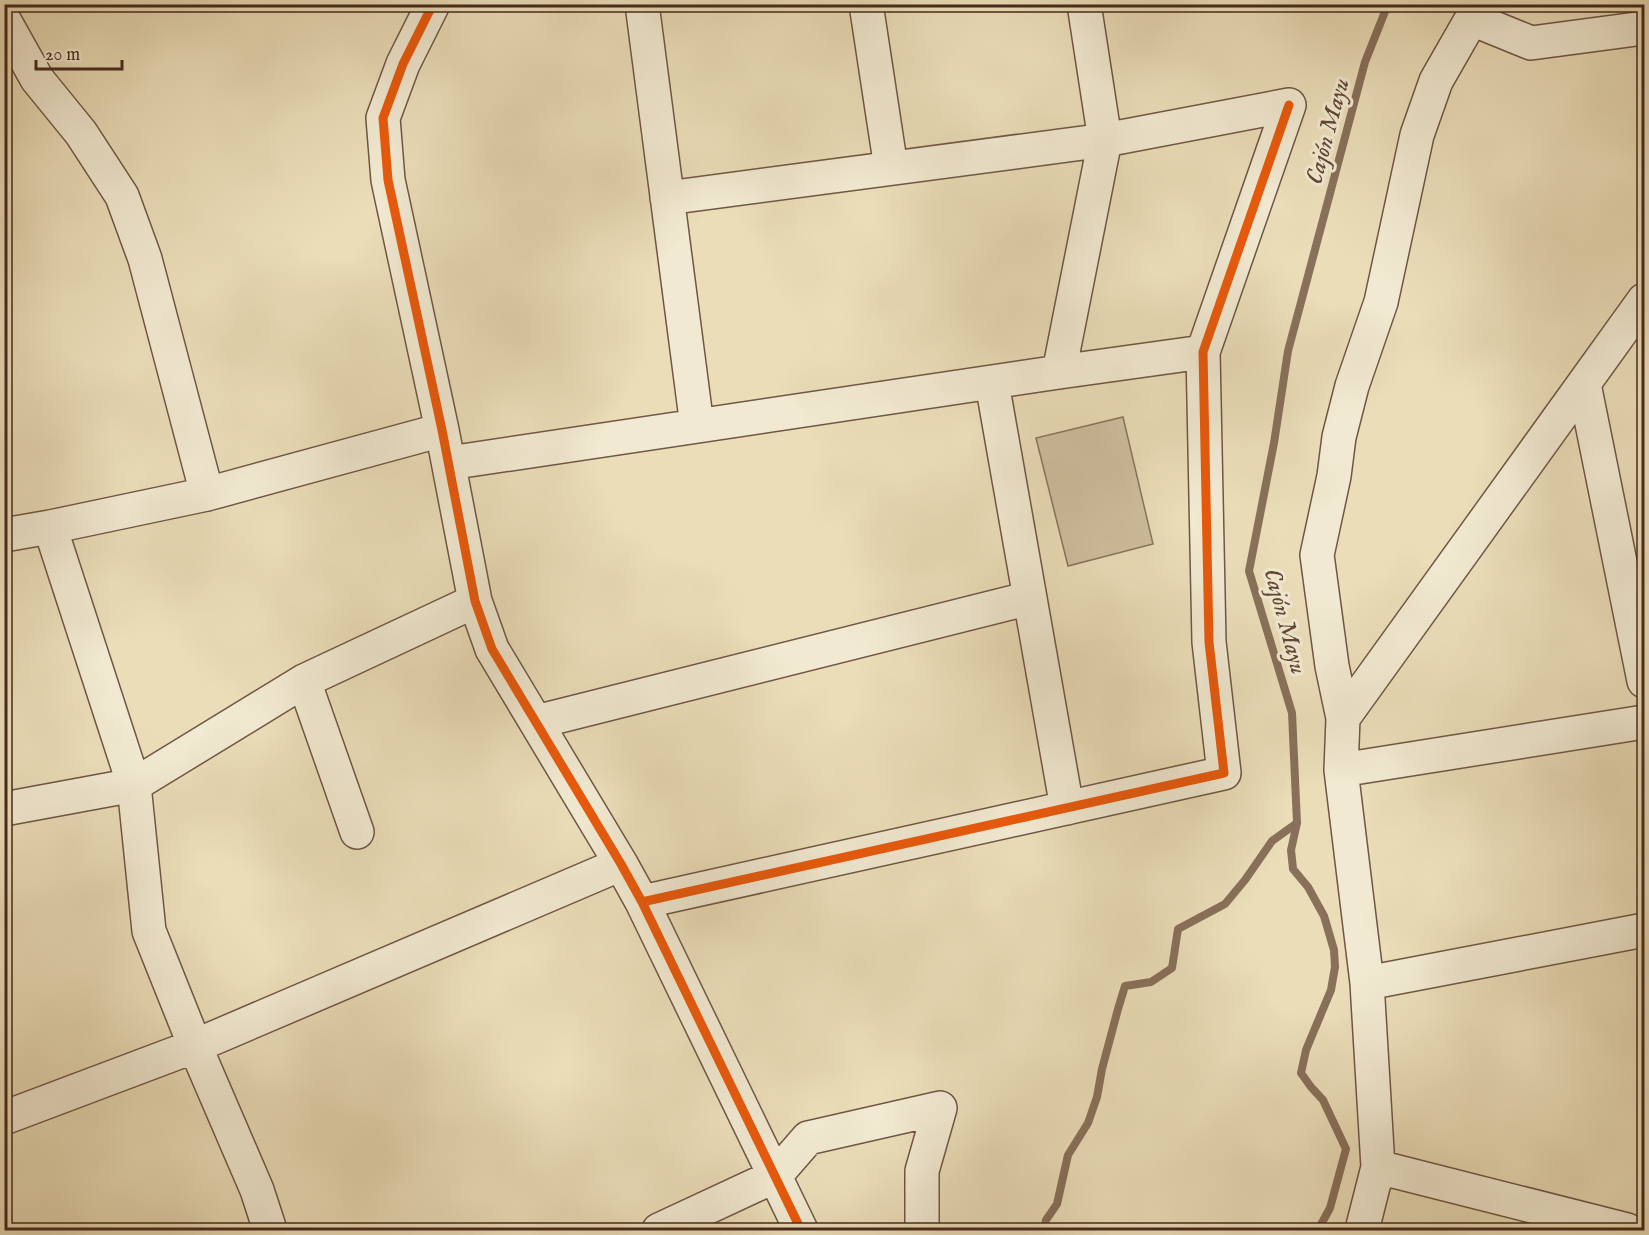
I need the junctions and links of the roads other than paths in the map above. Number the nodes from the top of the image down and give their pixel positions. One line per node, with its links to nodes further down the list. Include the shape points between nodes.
1 (433, 4): 17 (street, via 403,64 383,118 388,180)
2 (642, 4): 10 (street)
3 (866, 4): 9 (street)
4 (1084, 4): 8 (street)
5 (1476, 12): 7 (street, via 1531,43); 26 (street, via 1436,81 1417,135 1381,302 1339,437 1317,555)
6 (4, 20): 19 (street, via 37,79 81,133 122,196 145,259)
7 (1644, 28)
8 (1105, 140): 9 (street); 12 (street, via 1289,105); 13 (street)
9 (891, 168): 10 (street)
10 (667, 198): 16 (street)
11 (1644, 300): 15 (street)
12 (1203, 352): 13 (street); 31 (street, via 1209,642 1224,773)
13 (1059, 372): 14 (street)
14 (992, 383): 16 (street); 22 (street)
15 (1584, 384): 25 (street); 26 (street)
16 (697, 426): 18 (street)
17 (442, 430): 18 (street); 19 (street)
18 (449, 464): 23 (street)
19 (207, 494): 20 (street)
20 (50, 527): 21 (street); 30 (street)
21 (4, 535)
22 (1030, 598): 27 (street); 31 (street)
23 (475, 601): 24 (street); 27 (street, via 492,649)
24 (304, 681): 30 (street); 33 (street)
25 (1644, 681)
26 (1343, 718): 29 (street)
27 (536, 722): 34 (street)
28 (1644, 722): 29 (street)
29 (1341, 770): 37 (street)
30 (134, 785): 32 (street); 38 (street, via 149,931)
31 (1067, 808): 35 (street)
32 (4, 809)
33 (357, 832)
34 (621, 864): 35 (street); 38 (street)
35 (642, 902): 41 (street)
36 (1644, 930): 37 (street)
37 (1367, 983): 40 (street)
38 (195, 1046): 39 (street); 42 (street)
39 (4, 1118)
40 (1378, 1167): 46 (street); 47 (street)
41 (775, 1176): 43 (street); 44 (street); 45 (street, via 808,1138 940,1108 922,1170)
42 (270, 1230)
43 (659, 1230)
44 (801, 1230)
45 (922, 1230)
46 (1362, 1230)
47 (1627, 1230)

